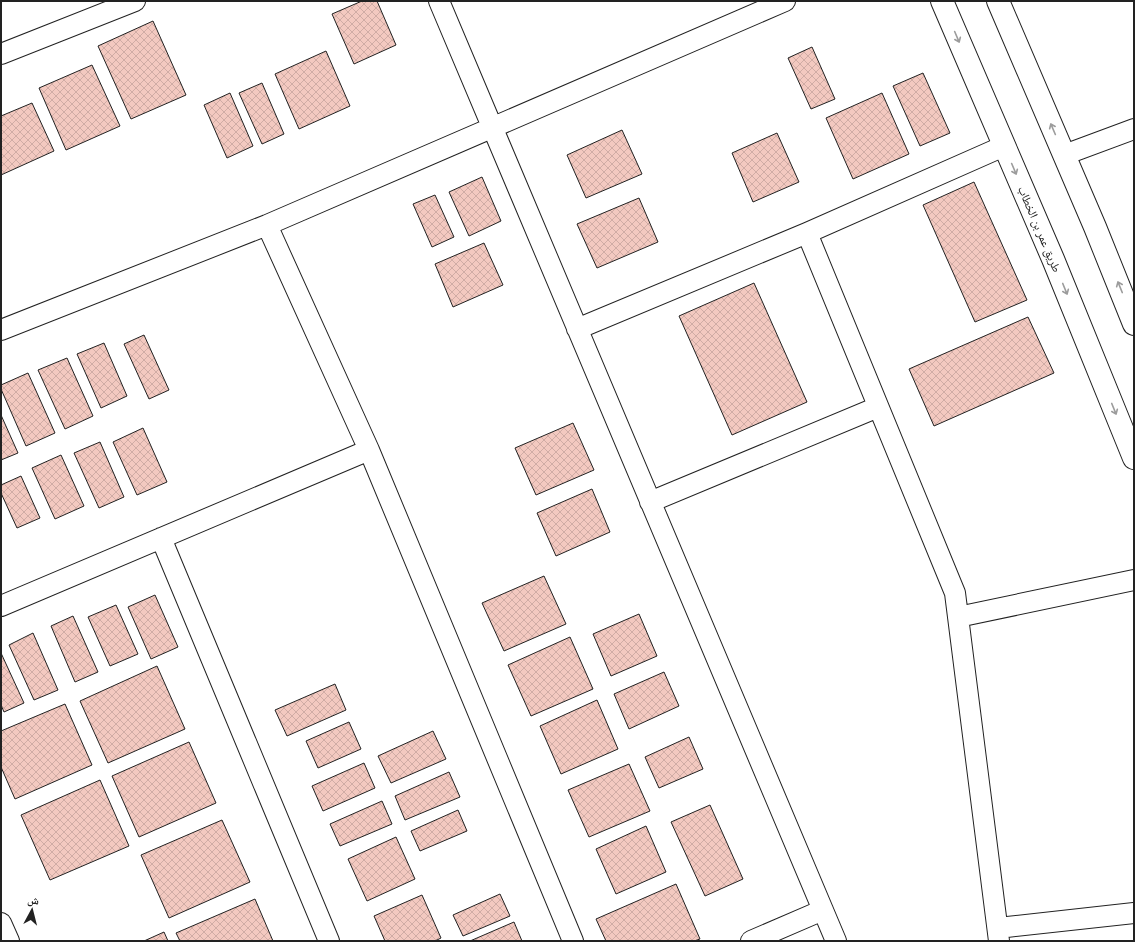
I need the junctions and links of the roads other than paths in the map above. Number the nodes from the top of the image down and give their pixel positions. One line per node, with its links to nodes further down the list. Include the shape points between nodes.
1 (135, 1): 6 (street)
2 (439, 1): 7 (street)
3 (785, 1): 7 (street)
4 (942, 1): 9 (main road, طريق عمر بن الخطاب, one-way to 9)
5 (998, 1): 10 (main road, one-way to 5)
6 (1, 54)
7 (492, 128): 11 (street); 14 (street)
8 (1134, 129): 10 (street)
9 (1004, 146): 12 (street); 18 (main road, طريق عمر بن الخطاب, one-way to 18)
10 (1064, 155): 13 (main road, one-way to 10)
11 (267, 225): 15 (street); 17 (street)
12 (807, 233): 14 (street); 16 (street)
13 (1134, 324)
14 (577, 329): 19 (street)
15 (1, 330)
16 (878, 407): 19 (street); 23 (street, via 955,593)
17 (369, 450): 20 (street); 30 (street)
18 (1134, 458)
19 (650, 502): 24 (street)
20 (161, 538): 22 (street); 29 (street)
21 (1134, 580): 23 (street)
22 (1, 606)
23 (958, 617): 27 (street)
24 (823, 910): 31 (street); 32 (street)
25 (1134, 913): 27 (street)
26 (1, 923): 28 (street)
27 (998, 935)
28 (9, 941)
29 (329, 941)
30 (573, 941)
31 (751, 941)
32 (836, 941)

